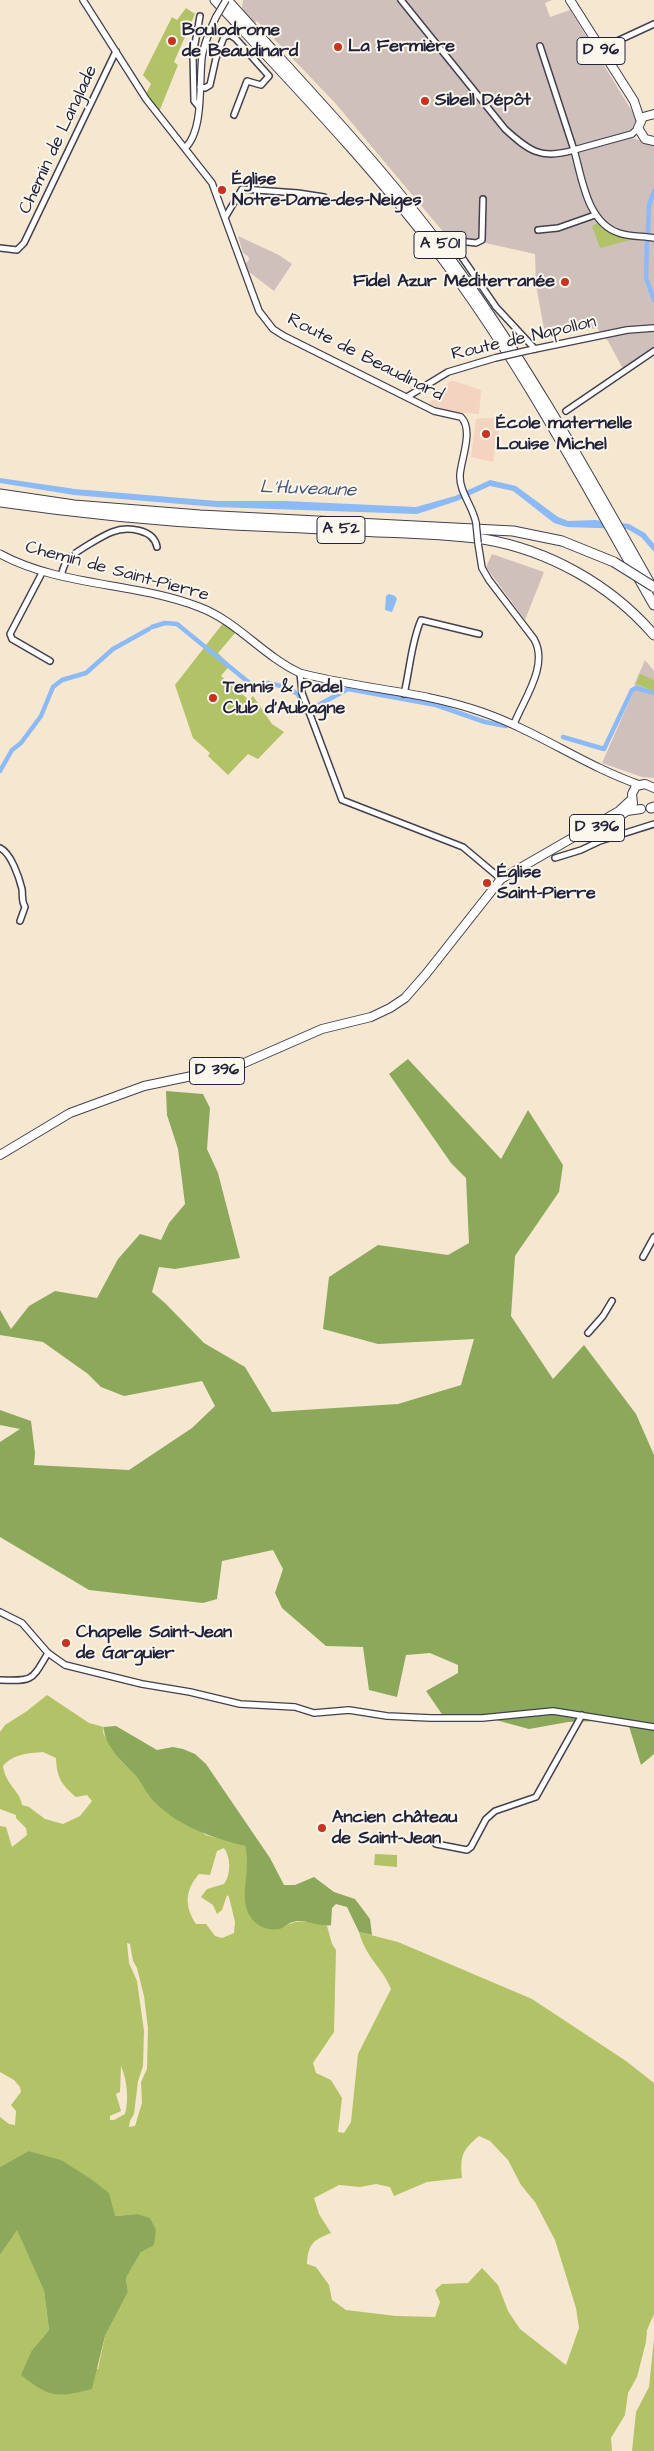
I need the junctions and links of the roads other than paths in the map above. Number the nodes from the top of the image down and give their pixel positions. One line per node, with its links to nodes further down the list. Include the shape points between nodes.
1 (83, 0): 10 (street, Route de Beaudinard)
2 (215, 0): 35 (highway, A 501, via 380,182 451,270 509,356)
3 (226, 0): 11 (street, bridge, via 210,30 202,56); 35 (highway, A 501, via 396,190 455,265 511,346)
4 (400, 0): 20 (street, via 505,130 526,147 547,155)
5 (570, 0): 9 (main road, D 96)
6 (200, 16): 13 (street, via 193,55 194,101)
7 (654, 24): 9 (street)
8 (540, 46): 20 (street)
9 (600, 50): 12 (main road, D 96)
10 (116, 51): 19 (street, Route de Beaudinard, via 146,99); 27 (street, Chemin de Langlade, via 24,243 17,250)
11 (200, 88): 13 (street); 14 (street, via 210,85 224,37 236,39 269,76 261,85 246,81)
12 (634, 101): 15 (main road, D 96); 16 (main road, D 96)
13 (199, 107): 19 (street, via 194,134)
14 (234, 114)
15 (652, 114): 16 (main road)
16 (640, 119): 17 (main road)
17 (635, 131): 18 (main road, via 641,137); 20 (street)
18 (654, 141)
19 (185, 148): 24 (street, Route de Beaudinard, via 212,183)
20 (574, 150): 23 (street)
21 (324, 197): 24 (street, via 242,189)
22 (483, 199): 29 (street, via 482,240 476,243 459,241 455,247 496,307)
23 (595, 215): 25 (street, via 558,228); 26 (street, via 612,231)
24 (226, 216): 31 (street, Route de Beaudinard, via 259,311 273,330)
25 (538, 230)
26 (654, 238)
27 (0, 248)
28 (654, 328): 29 (street, Route de Napollon, via 627,330)
29 (533, 350): 31 (street, Route de Napollon, bridge, via 448,372)
30 (654, 351): 32 (street)
31 (407, 397): 48 (street, Route de Beaudinard, bridge, via 434,411 464,420 466,435 460,478 474,513 482,568 539,650 539,667)
32 (566, 411)
33 (0, 494): 41 (highway, A 52, bridge, via 74,505 200,515 513,531 562,541 614,562)
34 (0, 502): 44 (highway, A 52, via 200,523 454,535 499,542 536,553 580,574 619,600)
35 (609, 518): 36 (highway, A 501)
36 (619, 535): 41 (highway, A 501); 42 (highway, A 501)
37 (157, 547): 40 (street, via 156,540 138,530 113,531 70,558)
38 (0, 554): 39 (main road, Chemin de Saint-Pierre)
39 (43, 571): 40 (main road, Chemin de Saint-Pierre); 45 (street, via 10,634 12,639)
40 (62, 576): 46 (main road, Chemin de Saint-Pierre, via 197,606 230,623 284,665)
41 (654, 589)
42 (654, 605)
43 (480, 634): 47 (street, via 421,620)
44 (654, 636)
45 (50, 661)
46 (300, 673): 47 (main road, Chemin de Saint-Pierre); 61 (street, via 302,693 342,800 463,847)
47 (404, 694): 48 (main road, Chemin de Saint-Pierre, via 465,706)
48 (514, 724): 49 (main road, Chemin de Saint-Pierre)
49 (611, 773): 50 (main road, Chemin de Saint-Pierre); 52 (main road, Chemin de Saint-Pierre, via 627,785)
50 (640, 785): 51 (main road); 52 (main road)
51 (654, 788)
52 (632, 796): 54 (main road, via 633,803); 59 (main road, D 396, via 619,811)
53 (653, 807): 54 (main road)
54 (641, 809): 56 (main road, D 396, via 627,811)
55 (654, 824): 57 (street)
56 (594, 829): 57 (street); 59 (main road, D 396)
57 (600, 841): 60 (street)
58 (0, 848): 62 (street, via 10,858 22,890 25,908)
59 (553, 848): 61 (main road, D 396)
60 (555, 858)
61 (500, 879): 63 (main road, D 396, via 426,974 390,1008 371,1017 322,1029 235,1067 152,1084 70,1113)
62 (20, 921)
63 (0, 1156)
64 (654, 1237): 65 (street)
65 (643, 1257)
66 (612, 1301): 67 (street)
67 (588, 1333)
68 (0, 1612): 69 (street, via 22,1623)
69 (48, 1653): 70 (street, via 33,1678); 71 (street, via 65,1665 240,1704 296,1707 314,1712 349,1710 431,1718 482,1718 553,1711)
70 (0, 1680)
71 (582, 1715): 72 (street); 73 (street, via 536,1798 495,1811 486,1819 472,1847 466,1850)
72 (654, 1727)
73 (436, 1844)

